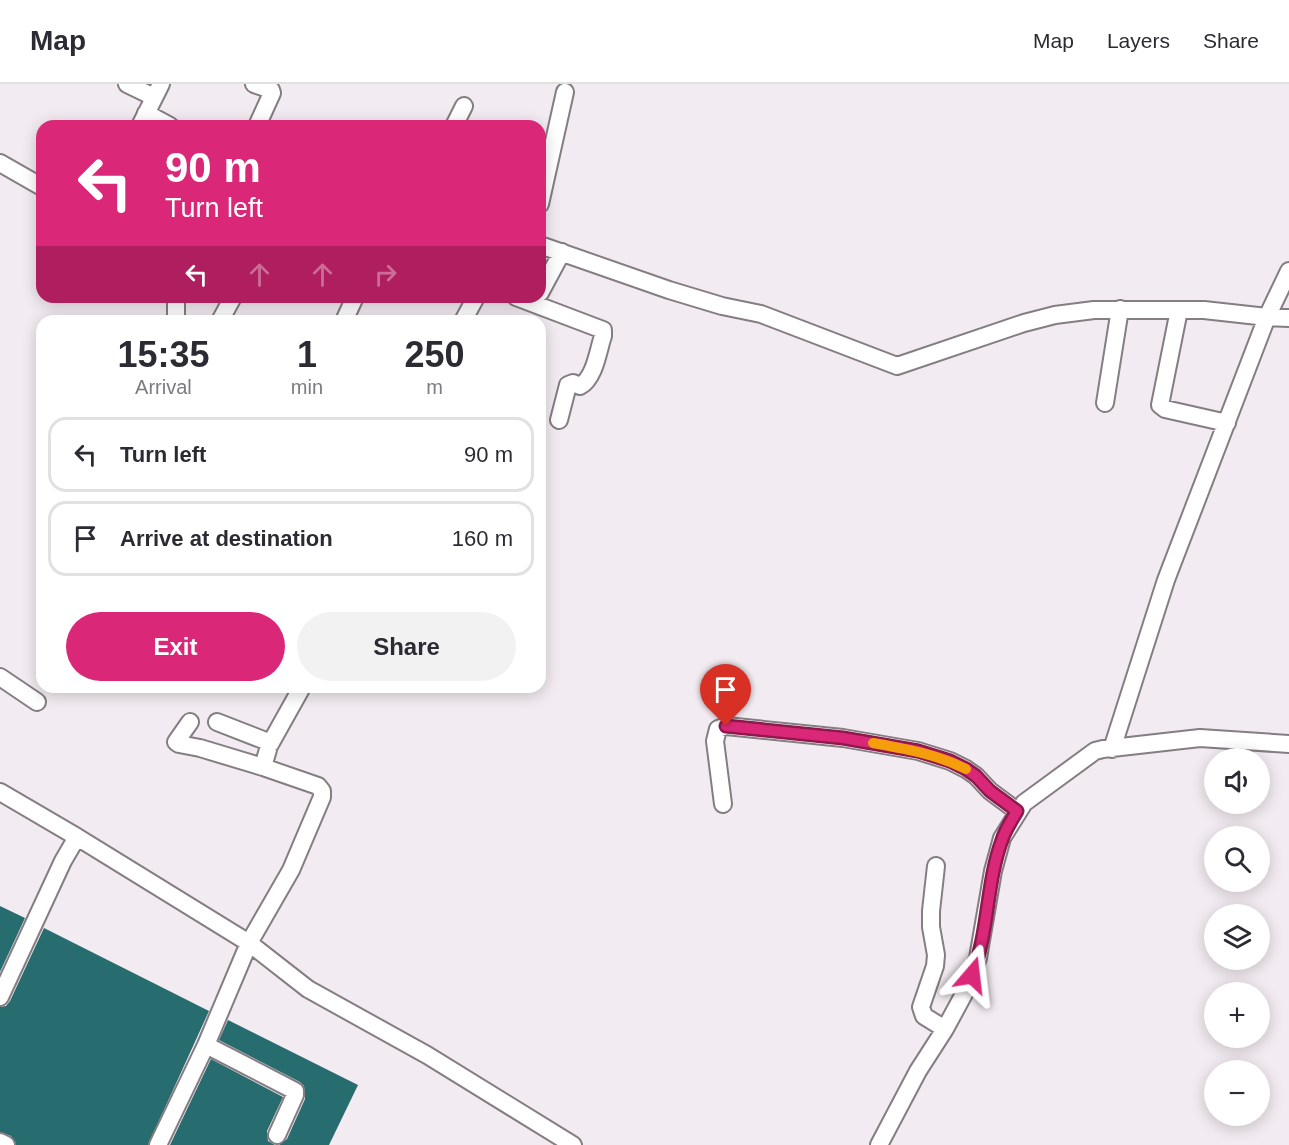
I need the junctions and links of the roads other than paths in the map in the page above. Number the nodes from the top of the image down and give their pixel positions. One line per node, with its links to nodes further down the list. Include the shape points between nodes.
1 (127, 84): 3 (street)
2 (254, 84): 7 (street, via 272,93)
3 (157, 91): 6 (street)
4 (565, 92): 10 (street)
5 (464, 106): 8 (street)
6 (143, 120)
7 (260, 120)
8 (457, 120)
9 (0, 163): 11 (street)
10 (546, 177)
11 (36, 184)
12 (546, 248): 13 (street)
13 (562, 252): 15 (street); 17 (street, via 669,290 761,314 897,366 1055,315)
14 (1289, 271): 19 (street)
15 (546, 284)
16 (536, 304): 22 (street, via 603,330 591,373 586,383 568,386)
17 (1120, 309): 18 (street); 21 (street)
18 (1179, 310): 19 (street); 23 (street, via 1160,405)
19 (1267, 317): 20 (street); 23 (street)
20 (1289, 318)
21 (1105, 403)
22 (559, 420)
23 (1227, 423): 31 (street, via 1166,580)
24 (0, 677): 26 (street)
25 (299, 693): 29 (street)
26 (37, 702)
27 (190, 722): 32 (street, via 176,742 179,744)
28 (217, 722): 29 (street)
29 (274, 736): 32 (street)
30 (1289, 744): 31 (street, via 1200,738)
31 (1112, 749): 35 (street, via 1095,750)
32 (263, 766): 38 (street, via 318,786 322,797 291,870)
33 (0, 792): 36 (street)
34 (723, 804): 35 (street, via 715,741 718,729 726,726 843,738 918,751 966,769 990,791)
35 (1021, 807): 40 (street, via 1002,838 978,958)
36 (77, 837): 38 (street); 39 (street)
37 (936, 866): 40 (street, via 931,911 935,966 921,1006 924,1016)
38 (249, 943): 41 (street); 46 (street, via 308,989 428,1055)
39 (0, 997)
40 (945, 1029): 47 (street)
41 (206, 1045): 42 (street, via 295,1091); 45 (street)
42 (277, 1135)
43 (0, 1142): 44 (street)
44 (6, 1145)
45 (158, 1145)
46 (573, 1145)
47 (879, 1145)

